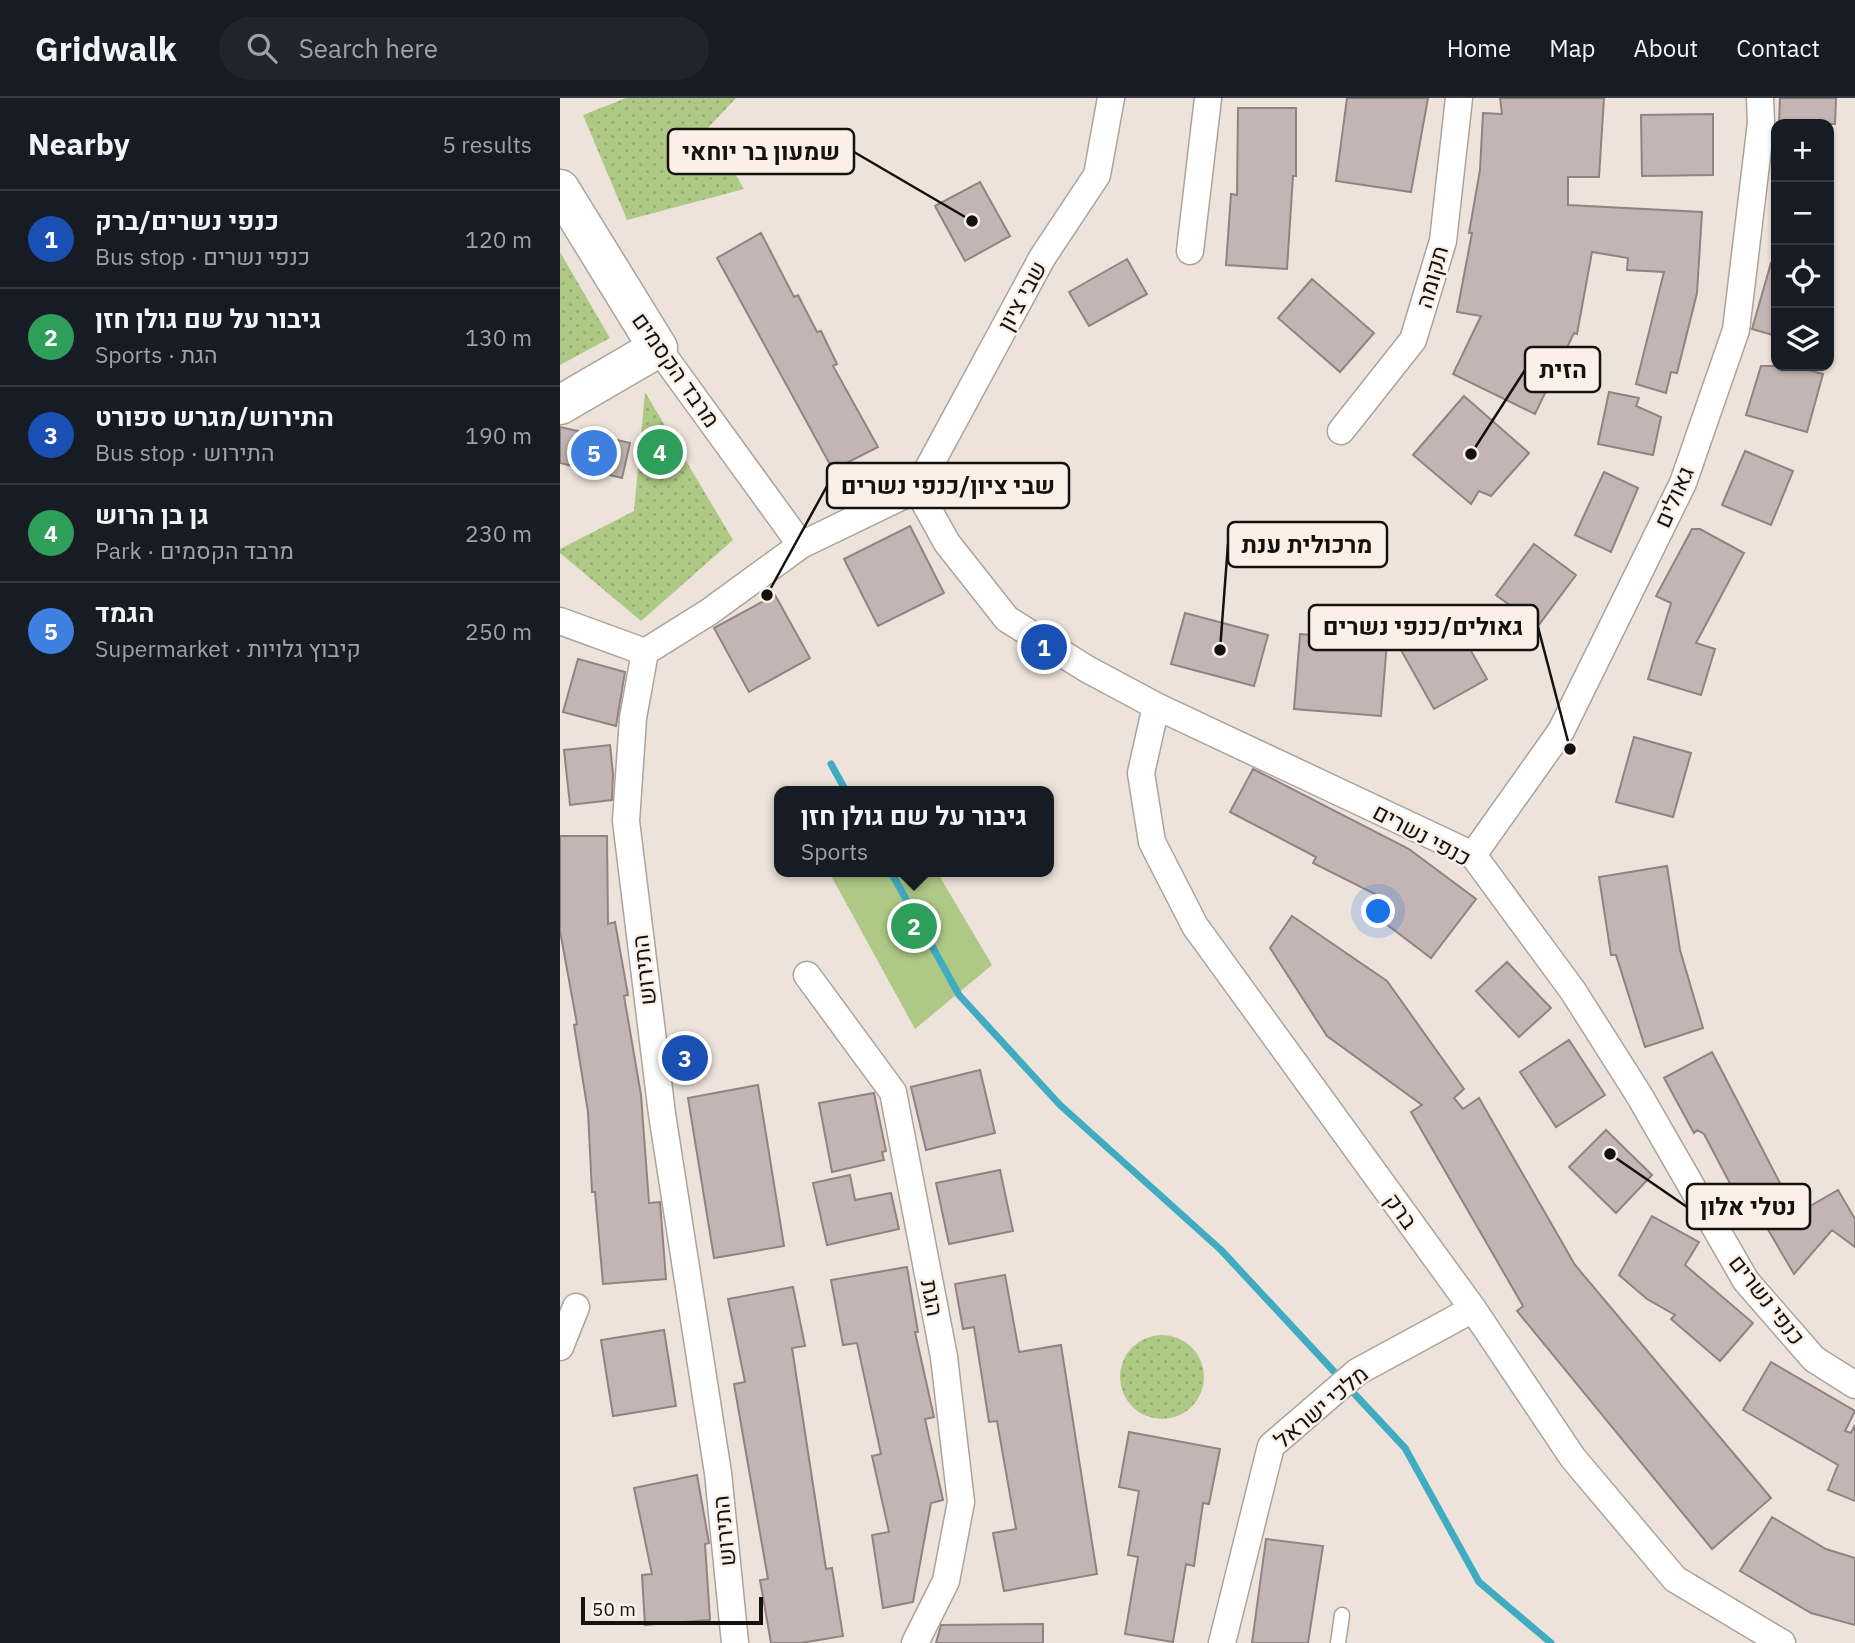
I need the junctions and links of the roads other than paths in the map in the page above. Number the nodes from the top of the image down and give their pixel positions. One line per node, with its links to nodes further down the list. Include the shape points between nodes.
1 (1111, 98): 10 (street, שבי ציון, via 1097,175 1042,258)
2 (1208, 98): 6 (street)
3 (1459, 98): 9 (street, תקומה, via 1443,241 1413,340)
4 (1760, 98): 15 (street, גאולים, via 1761,123 1736,330 1683,483 1561,732)
5 (560, 189): 7 (street, מרבד הקסמים)
6 (1190, 251)
7 (658, 348): 8 (street); 11 (street, מרבד הקסמים)
8 (560, 405)
9 (1341, 431)
10 (917, 489): 11 (street); 14 (street, כנפי נשרים, via 947,543 1007,619)
11 (801, 545): 13 (street)
12 (560, 621): 13 (street)
13 (645, 652): 22 (street, התירוש, via 633,718 626,821 662,1114 718,1473)
14 (1156, 706): 15 (street, כנפי נשרים); 18 (street, ברק, via 1142,773 1152,842 1195,926)
15 (1473, 855): 20 (street, כנפי נשרים, via 1573,991 1746,1281 1814,1359)
16 (807, 975): 23 (street, הגת, via 894,1092 944,1357 961,1502 946,1581)
17 (576, 1307): 19 (street)
18 (1473, 1309): 24 (street, מלכי ישראל, via 1357,1373 1271,1446); 26 (street, ברק, via 1573,1458 1675,1579)
19 (560, 1347)
20 (1855, 1385)
21 (1342, 1615): 25 (lane)
22 (736, 1643)
23 (915, 1643)
24 (1222, 1643)
25 (1338, 1643)
26 (1782, 1643)

